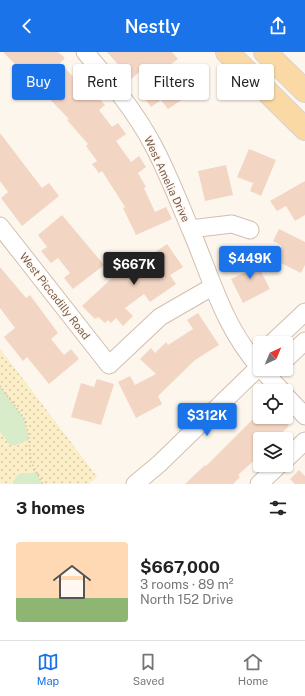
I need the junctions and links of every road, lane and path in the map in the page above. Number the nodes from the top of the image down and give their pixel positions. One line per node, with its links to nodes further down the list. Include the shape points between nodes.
1 (86, 52): 7 (street, West Amelia Drive, via 116,88 153,145)
2 (226, 52): 5 (main road)
3 (266, 52): 4 (main road)
4 (305, 91)
5 (305, 129)
6 (0, 226): 9 (street, West Piccadilly Road, via 110,365 160,317)
7 (190, 229): 8 (street, West Amelia Drive, via 232,224); 9 (street, West Amelia Drive)
8 (250, 230)
9 (212, 287): 14 (street, West Amelia Drive, via 224,316)
10 (305, 312): 11 (street)
11 (279, 336)
12 (305, 342): 13 (street)
13 (293, 353)
14 (253, 359)
15 (253, 375): 25 (street)
16 (268, 376): 17 (street, West Amelia Drive)
17 (275, 384)
18 (0, 386): 24 (path, via 24,418 31,462)
19 (293, 403): 20 (street)
20 (305, 416)
21 (305, 441): 22 (street)
22 (293, 452)
23 (272, 472): 26 (street)
24 (43, 484)
25 (135, 484)
26 (259, 484)

